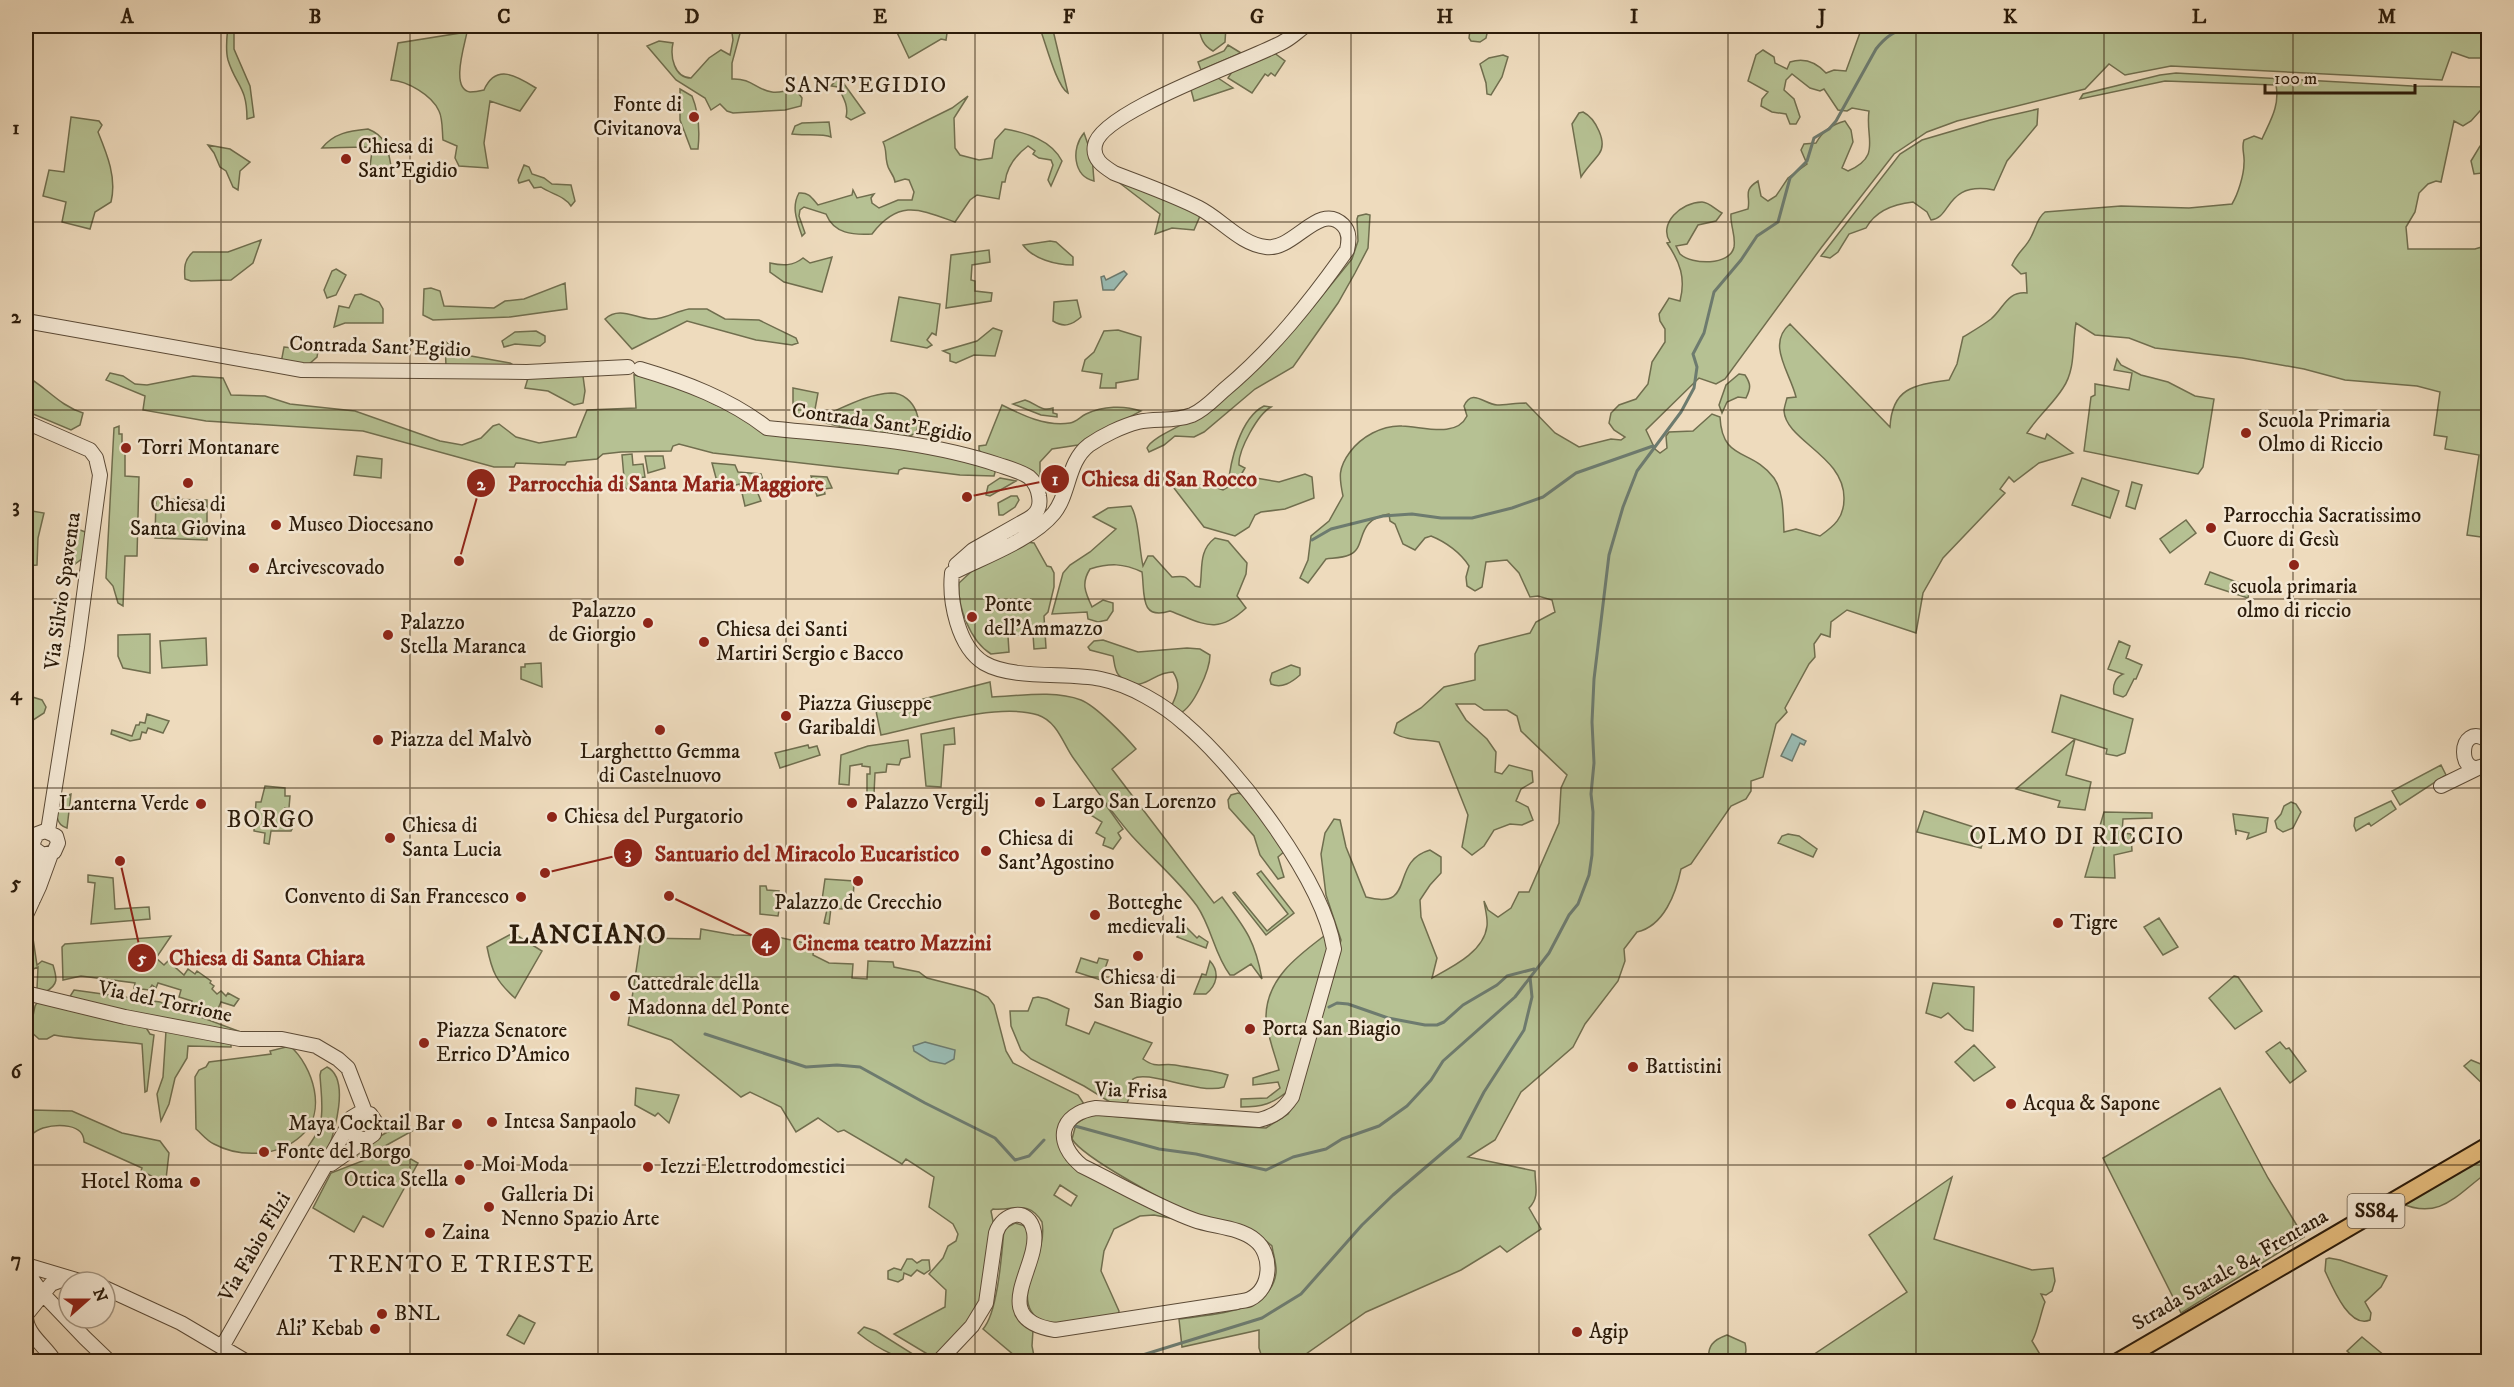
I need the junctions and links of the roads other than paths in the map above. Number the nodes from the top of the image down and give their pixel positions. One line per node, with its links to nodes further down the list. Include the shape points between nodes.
1 (1305, 26): 30 (street, Via Frisa, via 1285,42 1192,81 1123,117 1103,131 1095,143 1095,157 1113,173 1200,208 1249,242 1266,248 1277,246 1314,222 1332,218 1347,230 1347,250 1267,353 1223,392 1194,414 1137,422 1091,444 1074,463 1053,514 1028,534 952,573 951,585 955,612 966,641 984,663 1007,671 1102,679 1139,693 1185,723 1249,793 1300,866 1318,901 1334,949 1292,1097 1280,1111 1259,1120 1096,1108 1077,1113 1064,1132 1066,1149 1082,1166 1193,1220 1248,1234 1264,1251 1266,1281 1250,1299 1237,1302 1055,1330 1043,1328 1029,1320 1019,1298 1035,1234 1028,1219 1013,1215 999,1224 996,1233 986,1303 972,1326)
2 (26, 321): 4 (street, Contrada Sant'Egidio, via 302,370 527,372 634,368 679,380 752,416 767,428 890,441 976,457 1027,475 1035,482 1039,495 1035,513 973,550)
3 (26, 422): 8 (street, Via Silvio Spaventa, via 90,450 99,475)
4 (956, 565)
5 (2488, 741): 6 (street, via 2472,738 2463,749 2466,762)
6 (2485, 765): 7 (street)
7 (2441, 786)
8 (48, 831): 9 (street, via 39,832); 10 (street, via 58,841)
9 (32, 842): 10 (street, via 43,855); 11 (street, via 38,874)
10 (51, 854): 11 (street)
11 (34, 898): 12 (street)
12 (26, 915)
13 (26, 993): 14 (street, Via del Torrione, via 240,1039 316,1046 348,1068)
14 (355, 1089): 15 (street); 16 (street)
15 (365, 1112): 16 (street, via 357,1113); 17 (street, via 376,1125 374,1134)
16 (350, 1121): 17 (street, via 353,1135); 19 (street)
17 (364, 1139): 19 (street)
18 (2488, 1146): 31 (main road, Strada Statale 84 Frentana / SS84)
19 (325, 1169): 26 (street, Via Fabio Filzi)
20 (26, 1265): 22 (street)
21 (26, 1271): 24 (street)
22 (57, 1275)
23 (57, 1282): 24 (street)
24 (42, 1293): 27 (street, via 26,1320); 28 (street)
25 (117, 1294): 26 (street)
26 (222, 1347): 29 (street)
27 (55, 1362)
28 (110, 1362)
29 (247, 1362)
30 (938, 1362)
31 (2118, 1362)

